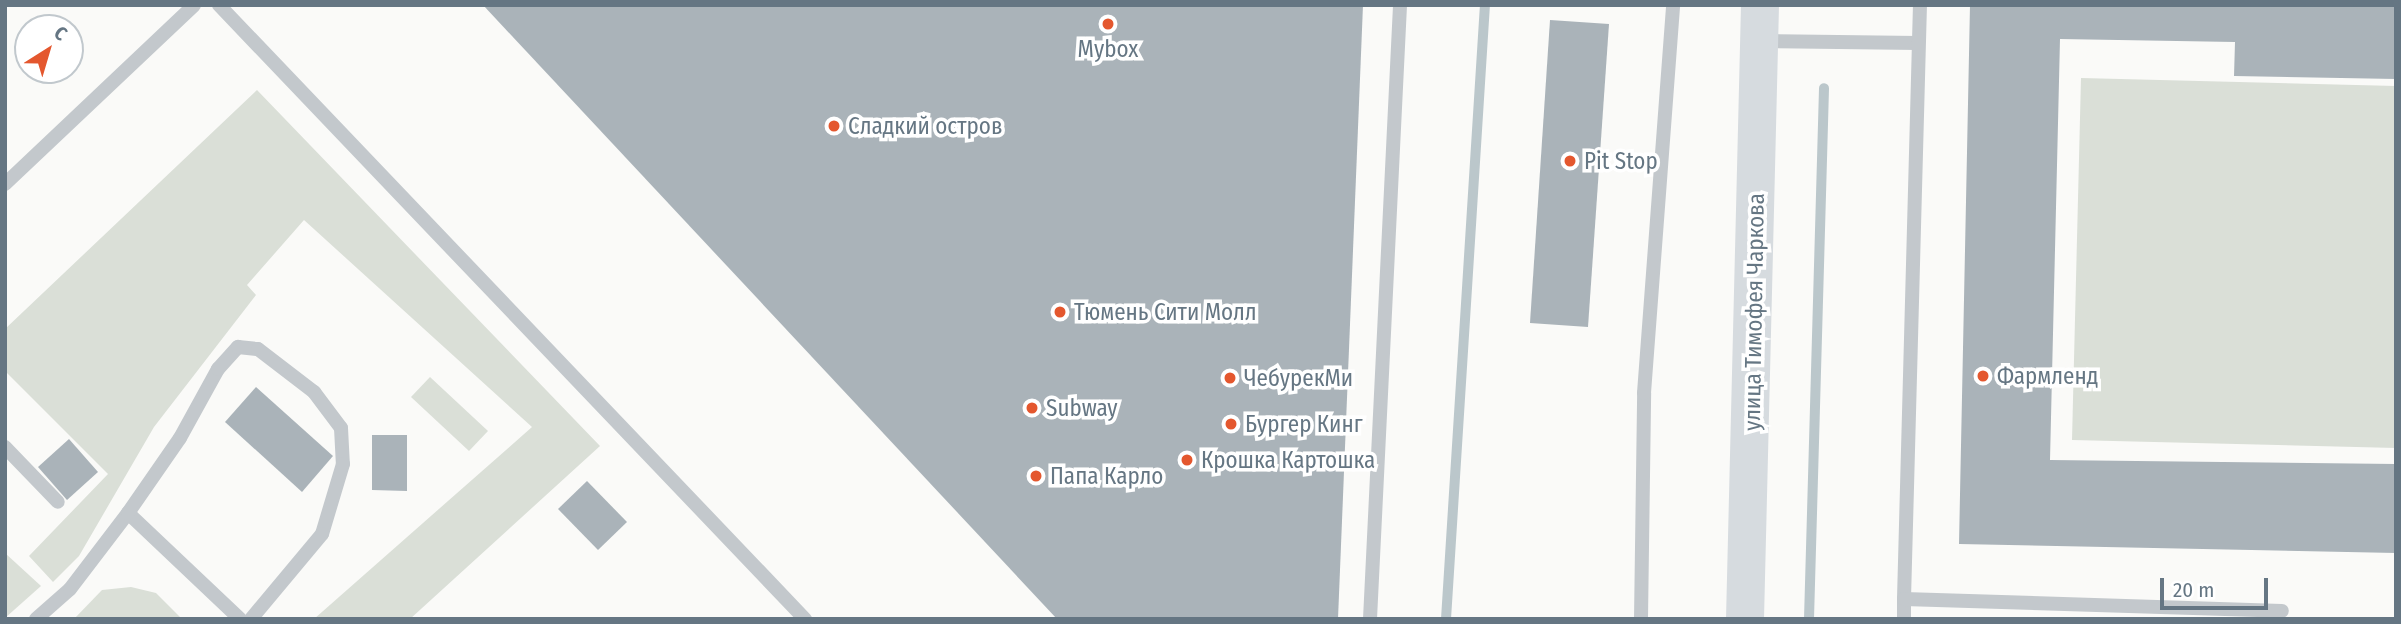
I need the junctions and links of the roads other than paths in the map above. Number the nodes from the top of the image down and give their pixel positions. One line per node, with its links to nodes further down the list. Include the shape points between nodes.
1 (194, 5): 8 (lane)
2 (219, 5): 17 (lane)
3 (1400, 5): 18 (lane)
4 (1673, 5): 19 (lane, via 1644,393)
5 (1920, 5): 7 (lane)
6 (1760, 23): 7 (lane); 20 (main road, улица Тимофея Чаркова)
7 (1918, 43): 12 (lane)
8 (5, 184)
9 (5, 447): 10 (lane)
10 (58, 502)
11 (128, 513): 14 (lane, via 70,589); 15 (lane); 16 (lane, via 218,369 239,347 258,349 314,392 341,428 343,464 331,509 322,534)
12 (1904, 599): 13 (lane); 21 (lane)
13 (2282, 611)
14 (36, 619)
15 (240, 619)
16 (251, 619)
17 (805, 619)
18 (1370, 619)
19 (1641, 619)
20 (1745, 619)
21 (1904, 619)

